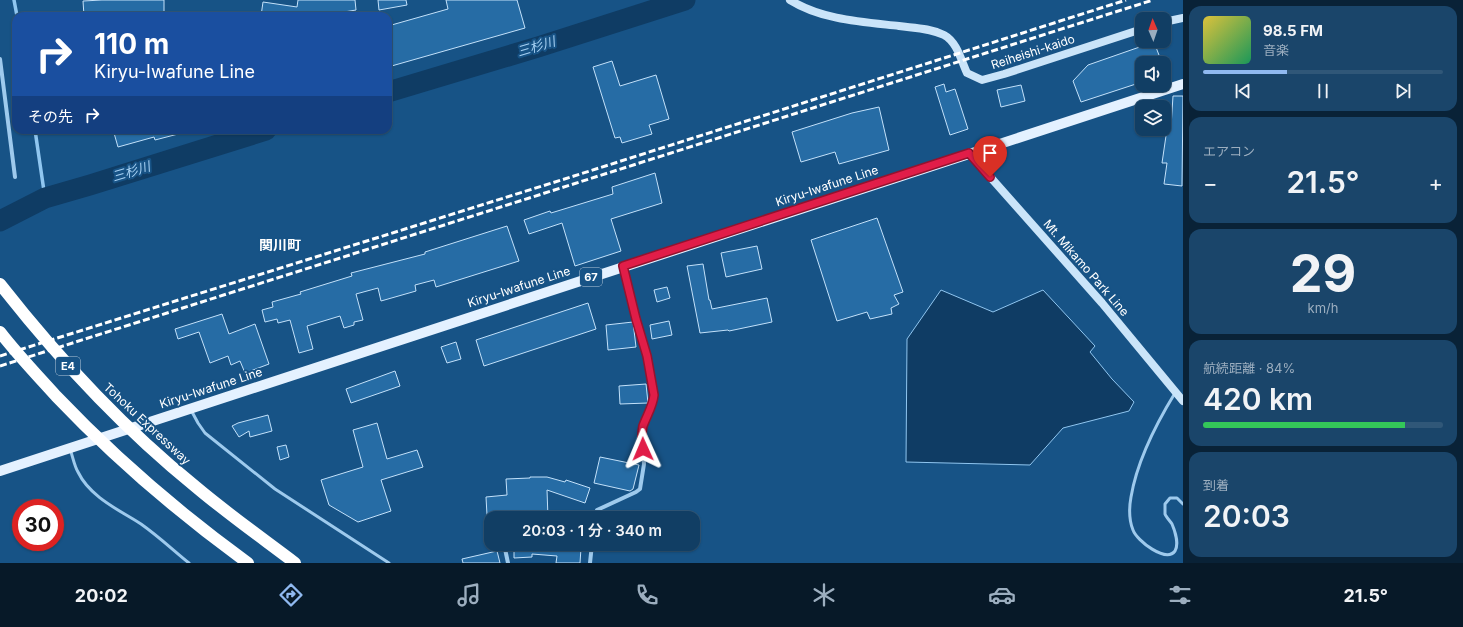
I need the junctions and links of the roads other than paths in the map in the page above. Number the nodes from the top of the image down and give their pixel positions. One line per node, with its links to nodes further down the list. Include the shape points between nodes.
1 (790, 0): 4 (street, Reiheishi-kaido, via 829,16 928,30 944,35 954,44 967,73 982,80)
2 (1183, 18): 3 (street)
3 (1171, 21)
4 (1135, 31)
5 (0, 59): 8 (street)
6 (1183, 84): 7 (main road, Kiryu-Iwafune Line / 67)
7 (969, 153): 9 (main road, Kiryu-Iwafune Line / 67); 12 (street, Mt. Mikamo Park Line, via 1102,303)
8 (15, 177)
9 (623, 266): 14 (main road, Kiryu-Iwafune Line / 67); 18 (street, via 647,356 654,401 643,426 644,464 640,489)
10 (0, 284): 23 (highway, Tohoku Expressway / E4, via 33,327 108,407 195,487)
11 (0, 332): 22 (highway, E4, via 69,410 132,471 180,512)
12 (1176, 392): 13 (street, Mt. Mikamo Park Line); 17 (lane, via 1159,420 1138,470 1131,497 1130,518 1133,532 1157,554 1173,554 1176,540 1172,525 1165,514 1165,504 1170,498 1177,498)
13 (1183, 401)
14 (190, 408): 15 (main road, Kiryu-Iwafune Line / 67); 24 (lane, via 205,433 274,489)
15 (70, 447): 16 (main road, Kiryu-Iwafune Line / 67); 21 (lane, via 78,473 89,487 110,505 141,524)
16 (0, 471)
17 (1183, 504)
18 (596, 511)
19 (505, 551): 25 (street)
20 (591, 551): 26 (street)
21 (189, 563)
22 (248, 563)
23 (295, 563)
24 (389, 563)
25 (508, 563)
26 (590, 563)

